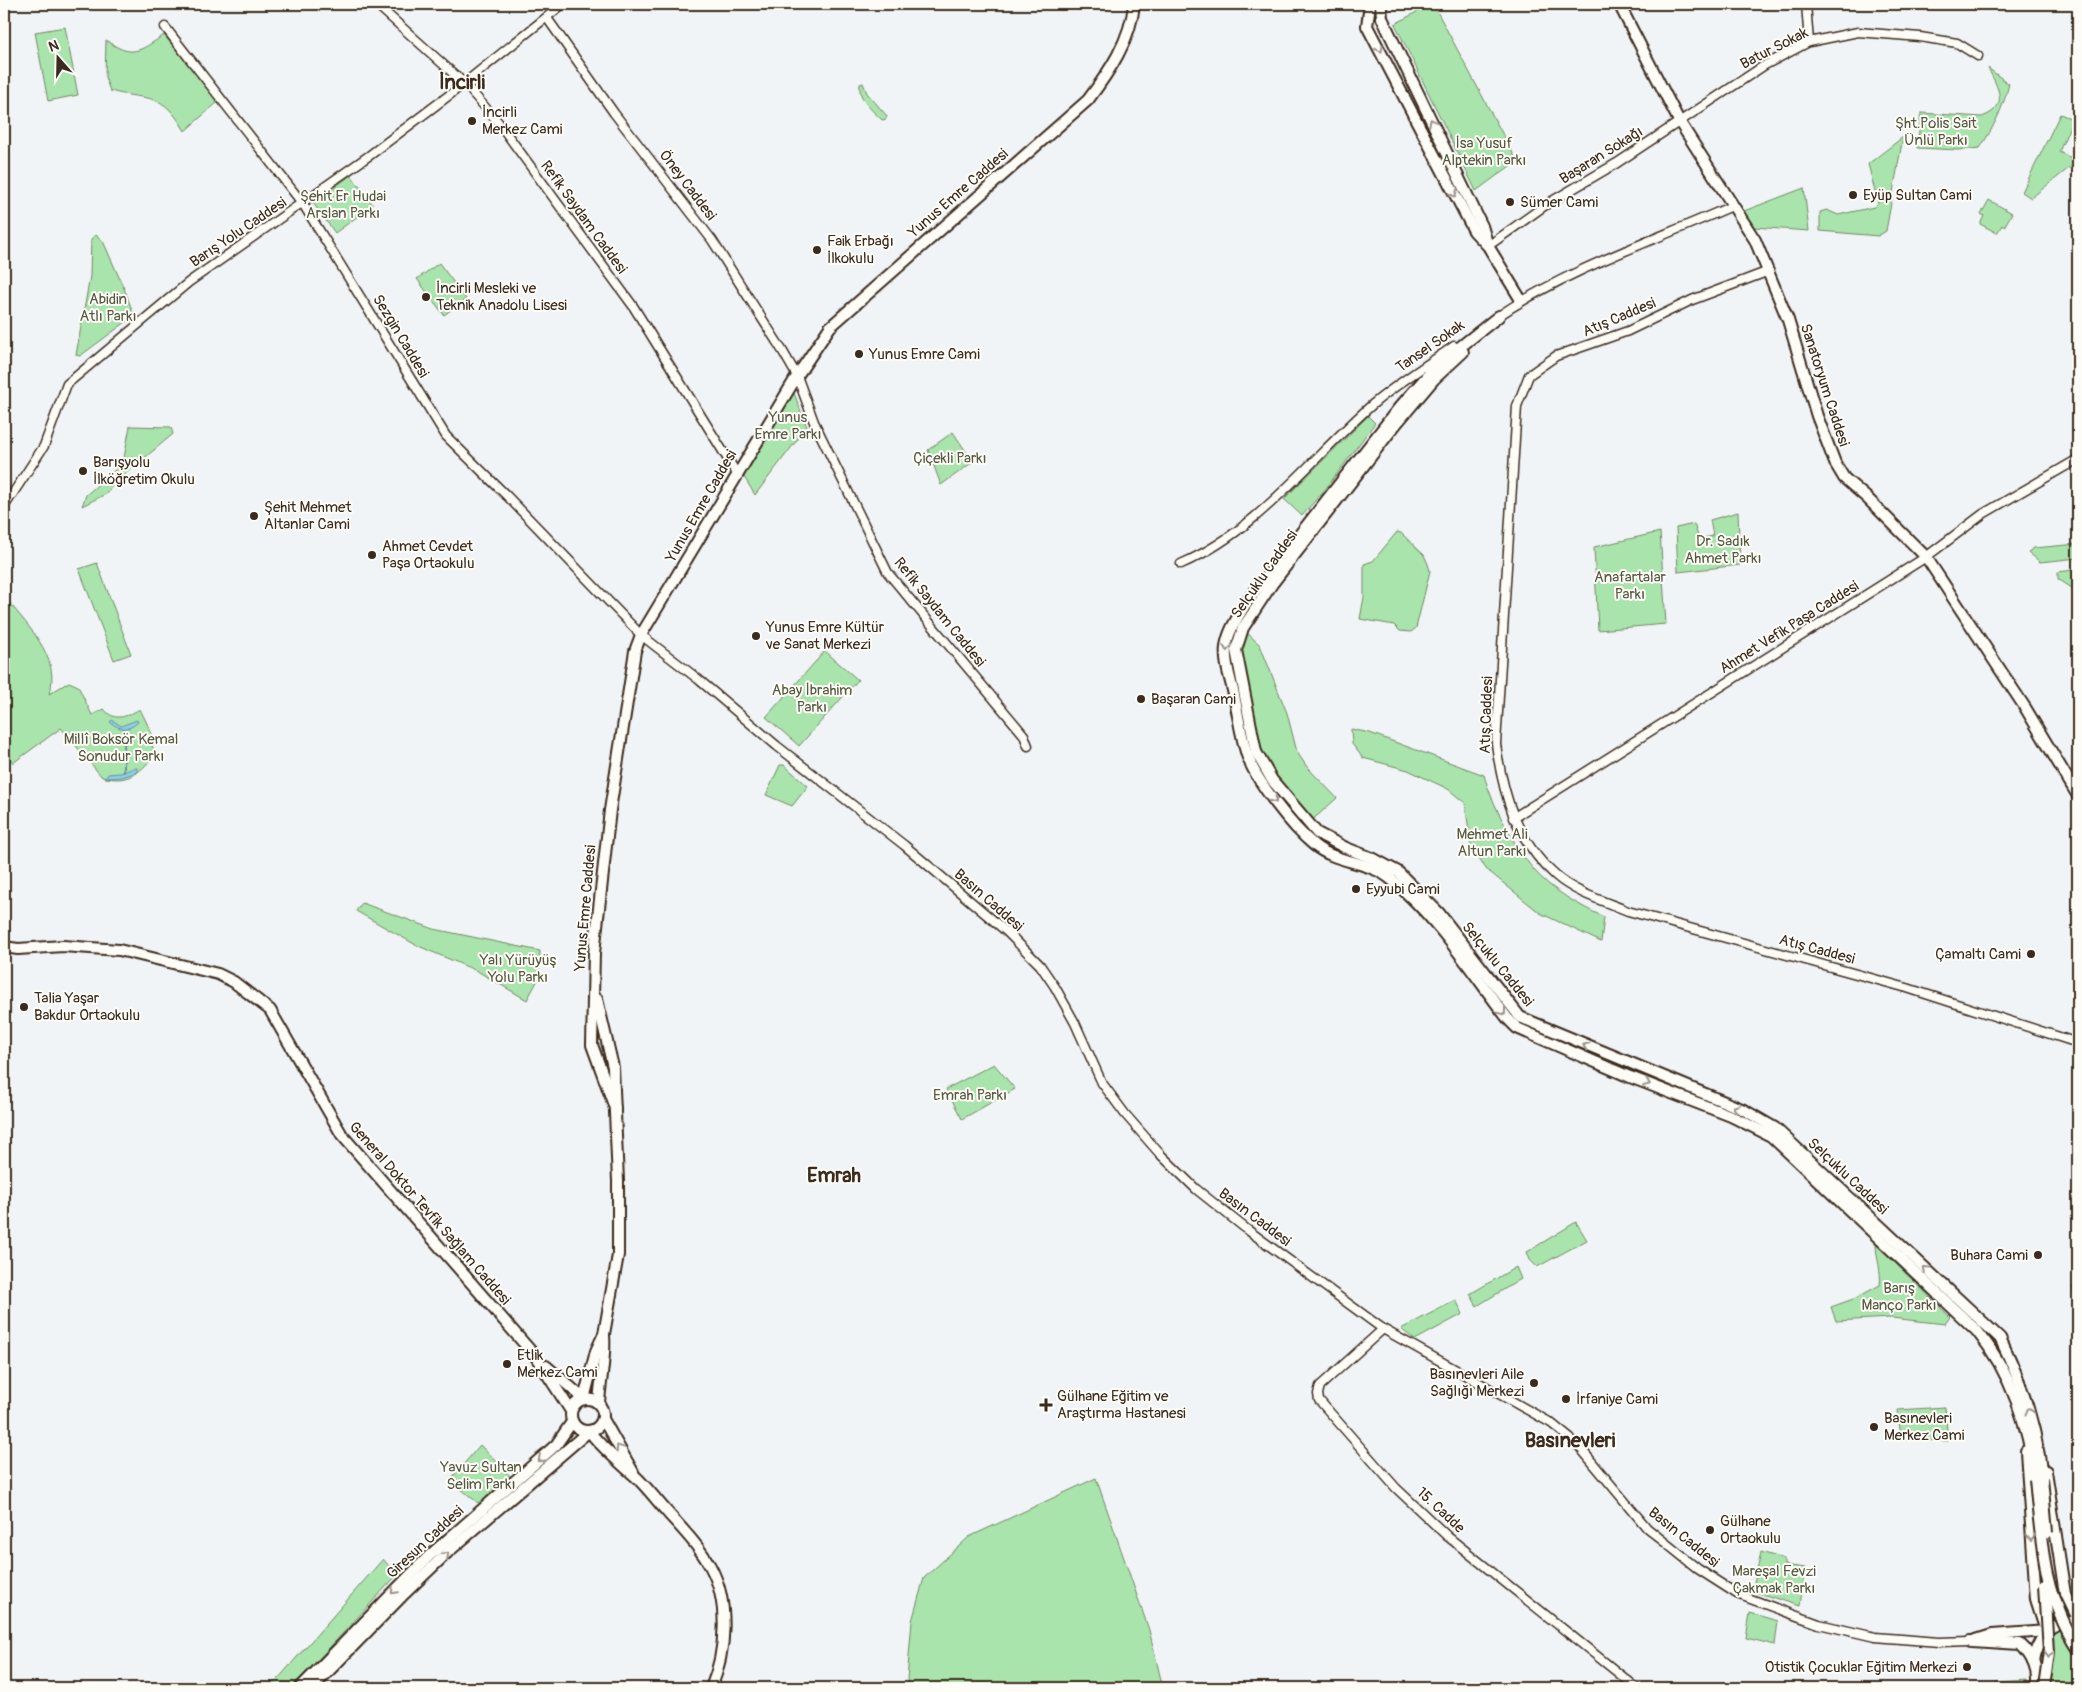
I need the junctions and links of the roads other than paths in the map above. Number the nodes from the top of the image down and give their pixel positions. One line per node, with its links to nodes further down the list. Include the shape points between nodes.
1 (376, 4): 12 (street, Refik Saydam Caddesi)
2 (563, 4): 8 (street, Barış Yolu Caddesi)
3 (1134, 4): 20 (main road, Yunus Emre Caddesi, via 1124,41 1108,74 1088,100 842,315 830,327)
4 (1370, 4): 16 (main road, one-way to 16, via 1368,26 1474,231)
5 (1381, 4): 16 (main road, one-way to 5, via 1482,226 1382,18)
6 (1619, 4): 13 (main road, Sanatoryum Caddesi)
7 (1806, 4): 10 (street)
8 (547, 18): 12 (street, Barış Yolu Caddesi); 20 (street, Öney Caddesi, via 712,240)
9 (165, 27): 14 (street, Sezgin Caddesi)
10 (1809, 42): 11 (street, Batur Sokak, via 1858,32 1920,37 1957,43); 13 (street, Batur Sokak, via 1765,65)
11 (1978, 56)
12 (464, 83): 14 (street, Barış Yolu Caddesi); 23 (street, Refik Saydam Caddesi, via 498,122 633,306)
13 (1680, 121): 15 (main road, Sanatoryum Caddesi); 16 (street, Başaran Sokağı, via 1547,204)
14 (303, 204): 24 (street, Barış Yolu Caddesi, via 190,282 67,384 44,446); 27 (street, Sezgin Caddesi, via 446,436)
15 (1732, 206): 17 (main road, Sanatoryum Caddesi, via 1755,240); 18 (street, Tansel Sokak, via 1576,271)
16 (1488, 246): 18 (main road)
17 (1769, 271): 25 (main road, Sanatoryum Caddesi, via 1835,463 1844,478); 30 (street, Atış Caddesi, via 1692,300 1628,331 1556,356 1535,369 1524,382 1517,406 1496,744 1501,783)
18 (1521, 300): 19 (street, Tansel Sokak)
19 (1499, 316): 21 (main road, Selçuklu Caddesi, via 1435,367); 26 (street, Tansel Sokak, via 1374,404 1252,519 1202,555)
20 (797, 376): 23 (main road, Yunus Emre Caddesi); 28 (street, Refik Saydam Caddesi, via 814,422 888,573 1024,736)
21 (1393, 422): 49 (main road, Selçuklu Caddesi, one-way to 49, via 1246,603 1228,636 1226,659 1247,754 1261,784 1314,846 1334,858 1362,864 1391,878 1438,925 1518,1028 1630,1077 1731,1116 1771,1136 1977,1332 1993,1352 2014,1395); 50 (main road, Selçuklu Caddesi, one-way to 21, via 2028,1405 2014,1365 2000,1338 1782,1135 1744,1110 1520,1017 1439,914 1398,872 1317,833 1292,806 1261,763 1237,660 1237,641 1261,600)
22 (2078, 459): 25 (street, Ahmet Vefik Paşa Caddesi, via 1983,514)
23 (737, 474): 27 (main road, Yunus Emre Caddesi)
24 (4, 507)
25 (1926, 557): 29 (main road, Sanatoryum Caddesi, via 2026,709); 30 (street, Ahmet Vefik Paşa Caddesi)
26 (1181, 564)
27 (640, 635): 34 (main road, Yunus Emre Caddesi, via 610,810 597,917); 41 (street, Basın Caddesi, via 1003,928 1040,965 1075,1023 1102,1083 1160,1154 1196,1190)
28 (1028, 746)
29 (2078, 796)
30 (1513, 818): 37 (street, Atış Caddesi, via 1532,850 1556,876 1587,895 1628,911 1907,988)
31 (4, 947): 32 (main road, General Doktor Tevfik Sağlam Caddesi)
32 (18, 949): 33 (main road); 43 (main road, General Doktor Tevfik Sağlam Caddesi, via 63,946 119,950 218,974 252,995 270,1010 342,1135)
33 (4, 952)
34 (594, 981): 35 (main road, Yunus Emre Caddesi); 36 (main road, Yunus Emre Caddesi)
35 (592, 1038): 36 (main road, via 599,1035); 39 (main road, Yunus Emre Caddesi)
36 (606, 1038): 38 (main road, Yunus Emre Caddesi)
37 (2078, 1042)
38 (612, 1062): 39 (main road, via 605,1066); 40 (main road, Yunus Emre Caddesi)
39 (597, 1063): 40 (main road, Yunus Emre Caddesi)
40 (615, 1108): 42 (main road, Yunus Emre Caddesi, via 618,1255)
41 (1383, 1329): 59 (street, Basın Caddesi, via 1551,1423 1577,1444 1647,1528 1698,1569 1737,1594 1819,1624 1876,1637); 66 (street, 15. Cadde, via 1320,1386 1319,1400 1396,1488 1447,1536)
42 (604, 1334): 44 (main road, via 596,1351); 45 (main road, via 606,1351)
43 (536, 1357): 44 (main road); 46 (main road, General Doktor Tevfik Sağlam Caddesi)
44 (584, 1399): 45 (main road); 46 (main road, via 576,1403)
45 (599, 1404): 47 (main road)
46 (572, 1416): 48 (main road, via 579,1429); 63 (main road, Giresun Caddesi, one-way to 63, via 556,1445 429,1556)
47 (603, 1419): 48 (main road, via 598,1427); 51 (main road, one-way to 47)
48 (589, 1431): 51 (main road, via 613,1459); 64 (main road, Giresun Caddesi, one-way to 48, via 448,1552)
49 (2026, 1436): 52 (main road); 55 (main road, one-way to 55)
50 (2039, 1458): 52 (main road); 54 (main road, via 2046,1472)
51 (636, 1477): 65 (main road, via 699,1548 712,1568 723,1628)
52 (2038, 1479): 53 (main road, bridge); 58 (main road, bridge, via 2052,1574 2062,1606)
53 (2045, 1571): 60 (main road, bridge, via 2063,1623); 68 (main road, one-way to 68, bridge, via 2049,1652)
54 (2064, 1591): 55 (main road, via 2058,1601 2050,1603 2043,1604); 56 (main road)
55 (2036, 1598): 57 (main road)
56 (2078, 1620): 57 (main road, via 2065,1622)
57 (2047, 1632): 59 (main road, via 1992,1635); 61 (main road, via 2038,1644)
58 (2078, 1638)
59 (1970, 1642): 61 (main road, via 2020,1644 2029,1652)
60 (2078, 1649)
61 (2033, 1662): 62 (main road)
62 (2037, 1676): 67 (main road); 69 (main road)
63 (300, 1688)
64 (312, 1688)
65 (711, 1688)
66 (1637, 1688)
67 (2036, 1688)
68 (2044, 1688)
69 (2048, 1688)

